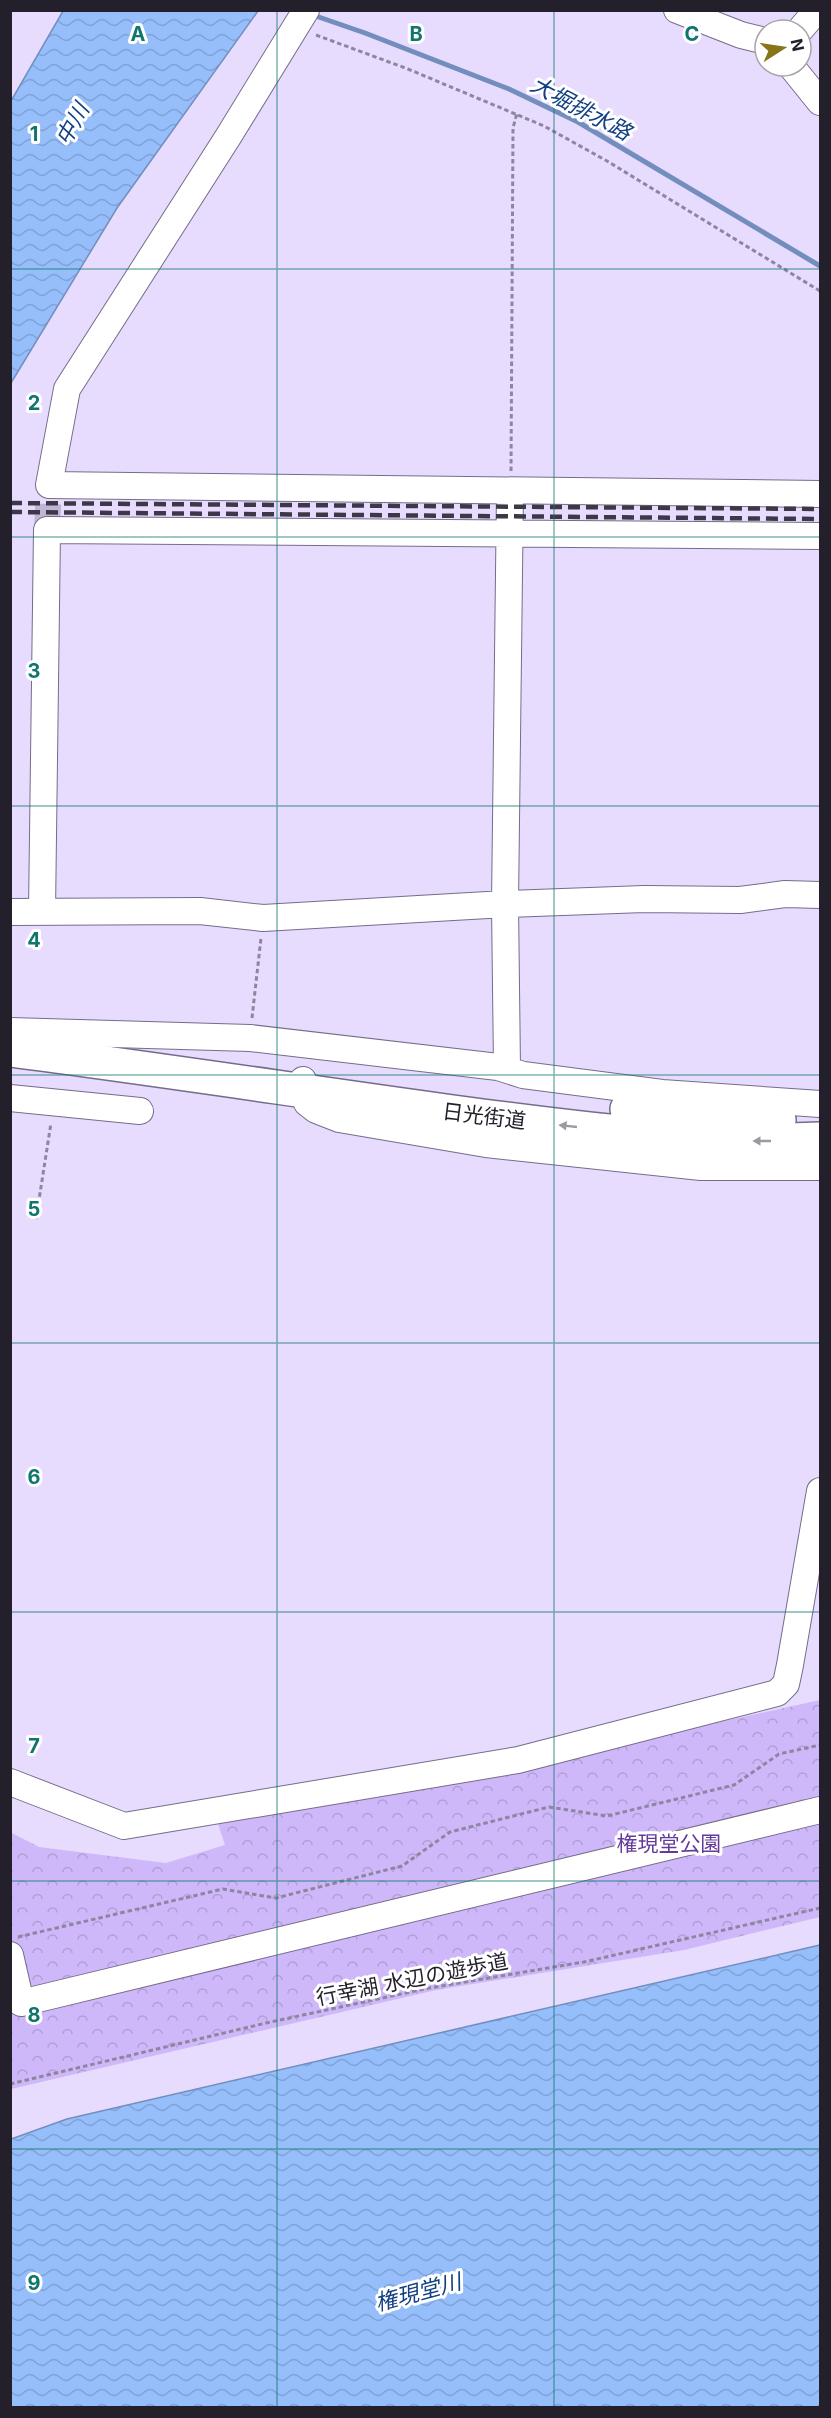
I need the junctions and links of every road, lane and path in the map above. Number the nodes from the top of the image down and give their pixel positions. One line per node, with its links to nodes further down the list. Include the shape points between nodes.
1 (677, 10): 3 (street)
2 (298, 22): 6 (path, via 309,32); 8 (street, via 67,389 49,485)
3 (753, 38)
4 (801, 78): 5 (street)
5 (820, 102)
6 (517, 113): 7 (path, via 607,161); 8 (path, via 513,128)
7 (820, 291)
8 (510, 491): 9 (street); 10 (street)
9 (820, 494)
10 (509, 534): 11 (street); 13 (street); 15 (street, via 47,530)
11 (820, 536)
12 (820, 895): 13 (street)
13 (505, 904): 16 (street); 20 (street)
14 (10, 912): 15 (street)
15 (42, 912): 16 (street, via 200,911)
16 (263, 918): 18 (path)
17 (10, 1031): 18 (street)
18 (250, 1038): 20 (street)
19 (10, 1050): 21 (highway, 日光街道)
20 (507, 1069): 24 (street, via 523,1075 662,1093)
21 (303, 1084): 26 (highway, 日光街道, via 702,1116); 27 (highway, 日光街道, one-way to 21, via 708,1140 518,1121); 28 (street, via 307,1103 339,1119 486,1144 701,1167)
22 (10, 1098): 23 (street)
23 (54, 1102): 25 (street); 29 (path)
24 (820, 1104)
25 (140, 1111)
26 (820, 1119)
27 (820, 1140)
28 (820, 1167)
29 (36, 1219)
30 (820, 1491): 32 (street, via 786,1684 777,1693 518,1760 124,1826)
31 (820, 1745): 35 (path, via 779,1754 734,1785 607,1816 549,1807 450,1832 402,1866 276,1898 223,1889)
32 (10, 1782)
33 (820, 1810): 36 (street, via 21,2003)
34 (820, 1908): 37 (path, 行幸湖 水辺の遊歩道, via 584,1962 394,1995)
35 (10, 1939)
36 (10, 1955)
37 (10, 2084)

